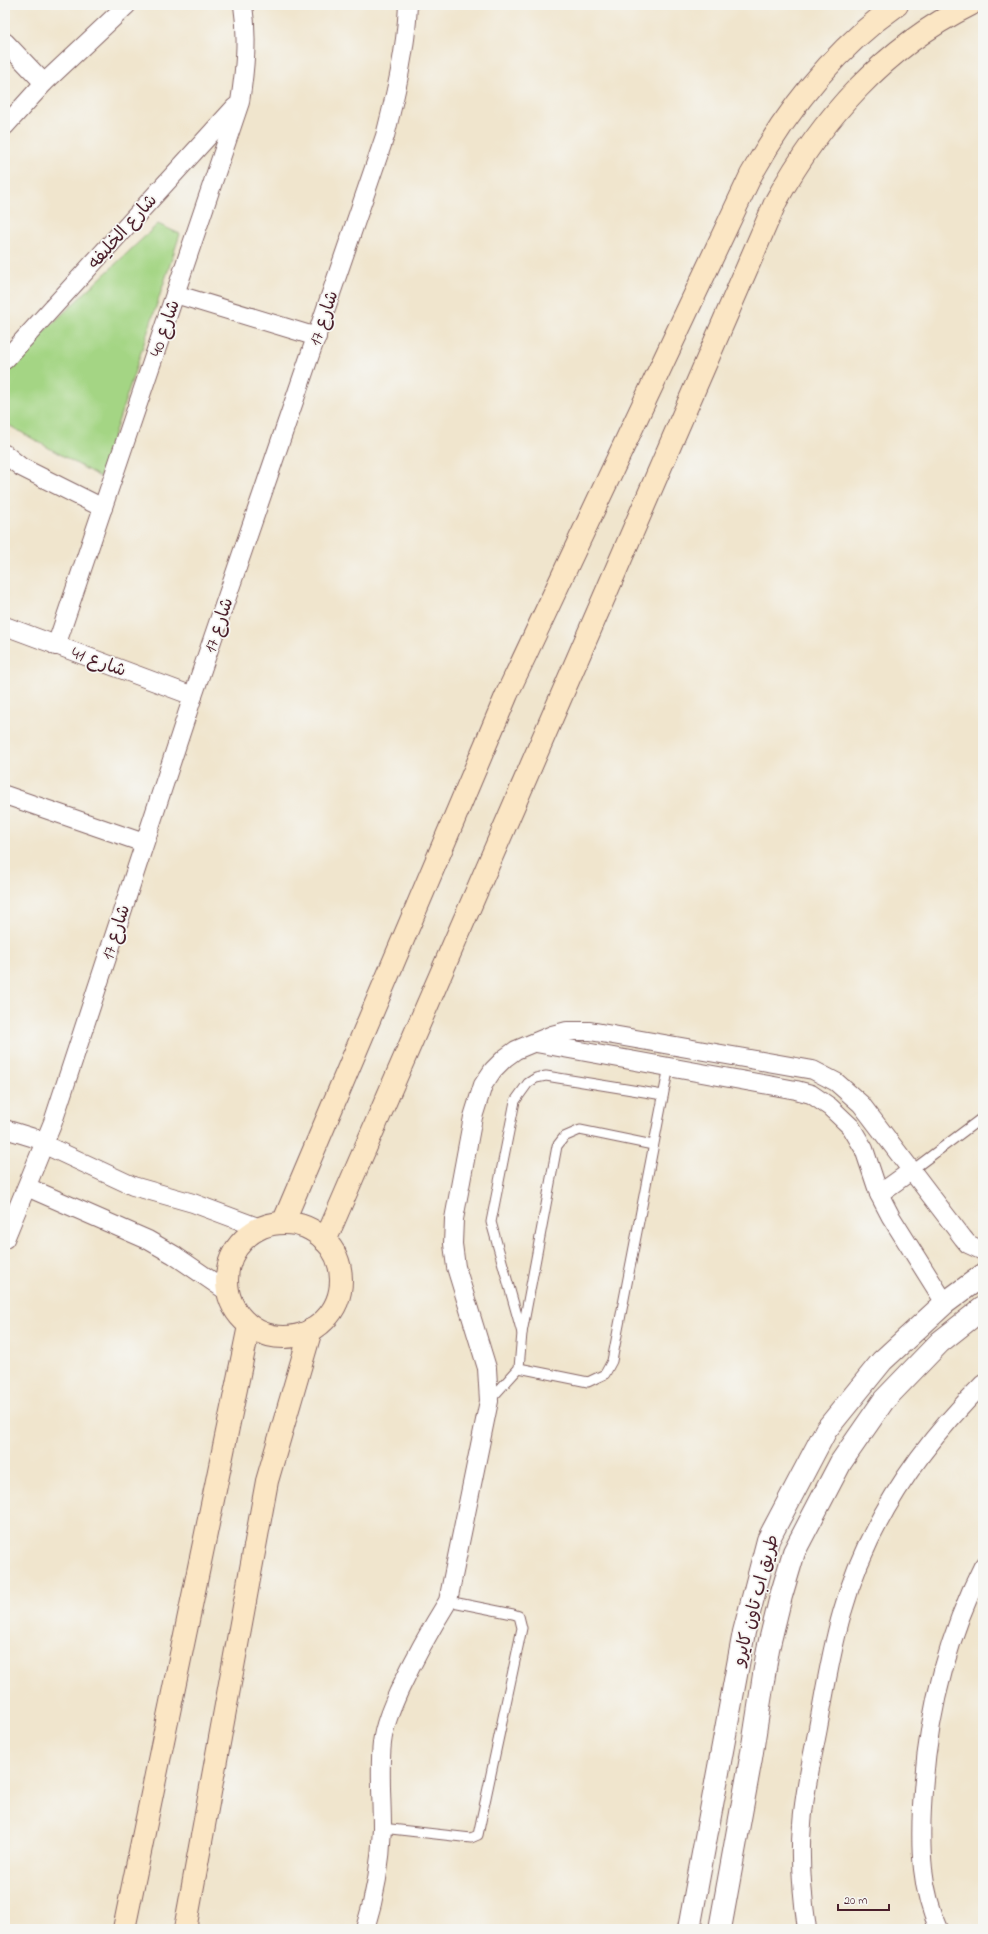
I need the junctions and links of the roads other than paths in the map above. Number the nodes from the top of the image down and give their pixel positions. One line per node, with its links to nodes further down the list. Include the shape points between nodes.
1 (127, 5): 7 (street)
2 (243, 5): 8 (street, شارع 40, via 246,23 246,62)
3 (408, 5): 11 (street, شارع 17, via 397,88 385,136)
4 (897, 5): 31 (main road, via 858,35 809,86 784,120 751,175 507,694)
5 (970, 5): 34 (main road, via 904,46 854,91 811,143 776,201)
6 (5, 42): 7 (street)
7 (44, 83): 9 (street)
8 (240, 102): 10 (street, شارع 40); 12 (street, شارع الخليفه)
9 (5, 126)
10 (175, 294): 11 (street); 14 (street, شارع 40)
11 (317, 337): 17 (street, شارع 17)
12 (5, 360)
13 (5, 454): 14 (street, via 21,466)
14 (103, 508): 16 (street, شارع 40)
15 (5, 626): 16 (street, شارع 41)
16 (56, 646): 17 (street, شارع 41)
17 (193, 696): 19 (street, شارع 17)
18 (5, 795): 19 (street)
19 (144, 843): 26 (street, شارع 17, via 53,1122)
20 (536, 1043): 21 (street, via 567,1031 583,1031); 22 (street); 45 (street, via 516,1050 505,1058 483,1085 473,1117 454,1219 453,1244 456,1267 487,1368)
21 (672, 1045): 22 (street); 28 (street, via 813,1070 836,1082 861,1104)
22 (669, 1066): 23 (lane); 30 (street, via 811,1094 830,1107 851,1127 864,1149)
23 (663, 1095): 27 (lane); 42 (lane, via 546,1076 528,1083 515,1101 491,1222)
24 (983, 1117): 28 (lane)
25 (5, 1129): 26 (street)
26 (43, 1143): 29 (street, شارع 17); 33 (street, via 133,1186)
27 (653, 1145): 42 (lane, via 580,1130 564,1136 557,1146); 43 (lane, via 612,1361 605,1374 588,1382)
28 (911, 1171): 30 (street); 35 (street, via 968,1244)
29 (27, 1186): 32 (street, شارع 17); 37 (street, via 148,1240)
30 (878, 1194): 38 (street)
31 (283, 1223): 33 (main road); 34 (main road, via 306,1227)
32 (7, 1228)
33 (260, 1228): 37 (main road, via 249,1235 233,1255 227,1273)
34 (325, 1241): 41 (main road, via 339,1266 341,1283 339,1295 329,1316)
35 (983, 1251)
36 (983, 1275): 38 (street, طريق اب تاون كايرو)
37 (228, 1292): 40 (main road, via 235,1311)
38 (945, 1303): 48 (street, طريق اب تاون كايرو, via 882,1361 826,1430 768,1540)
39 (983, 1308): 49 (street, طريق اب تاون كايرو, via 940,1342 884,1400 841,1462 794,1552 768,1649)
40 (249, 1326): 41 (main road, via 263,1334 279,1338 296,1336); 52 (main road)
41 (311, 1330): 53 (main road, via 267,1481)
42 (522, 1333): 43 (lane)
43 (519, 1368): 45 (lane)
44 (983, 1384): 58 (street, via 952,1415 921,1453 894,1494 873,1532 842,1612 830,1662 802,1823 800,1863)
45 (489, 1401): 47 (street)
46 (983, 1567): 59 (street, via 960,1617 943,1669 931,1722 924,1777 922,1873 932,1914)
47 (448, 1601): 50 (street, via 413,1661 392,1709 382,1741); 50 (lane, via 519,1616 522,1628 478,1834 470,1838)
48 (744, 1632): 49 (street, via 748,1672 740,1748 741,1752); 51 (street, طريق اب تاون كايرو)
49 (751, 1758): 57 (street, طريق اب تاون كايرو)
50 (382, 1828): 54 (street, via 377,1876)
51 (704, 1840): 55 (street, طريق اب تاون كايرو); 56 (street, via 715,1848 719,1857)
52 (124, 1929)
53 (185, 1929)
54 (365, 1929)
55 (689, 1929)
56 (712, 1929)
57 (720, 1929)
58 (807, 1929)
59 (939, 1929)

